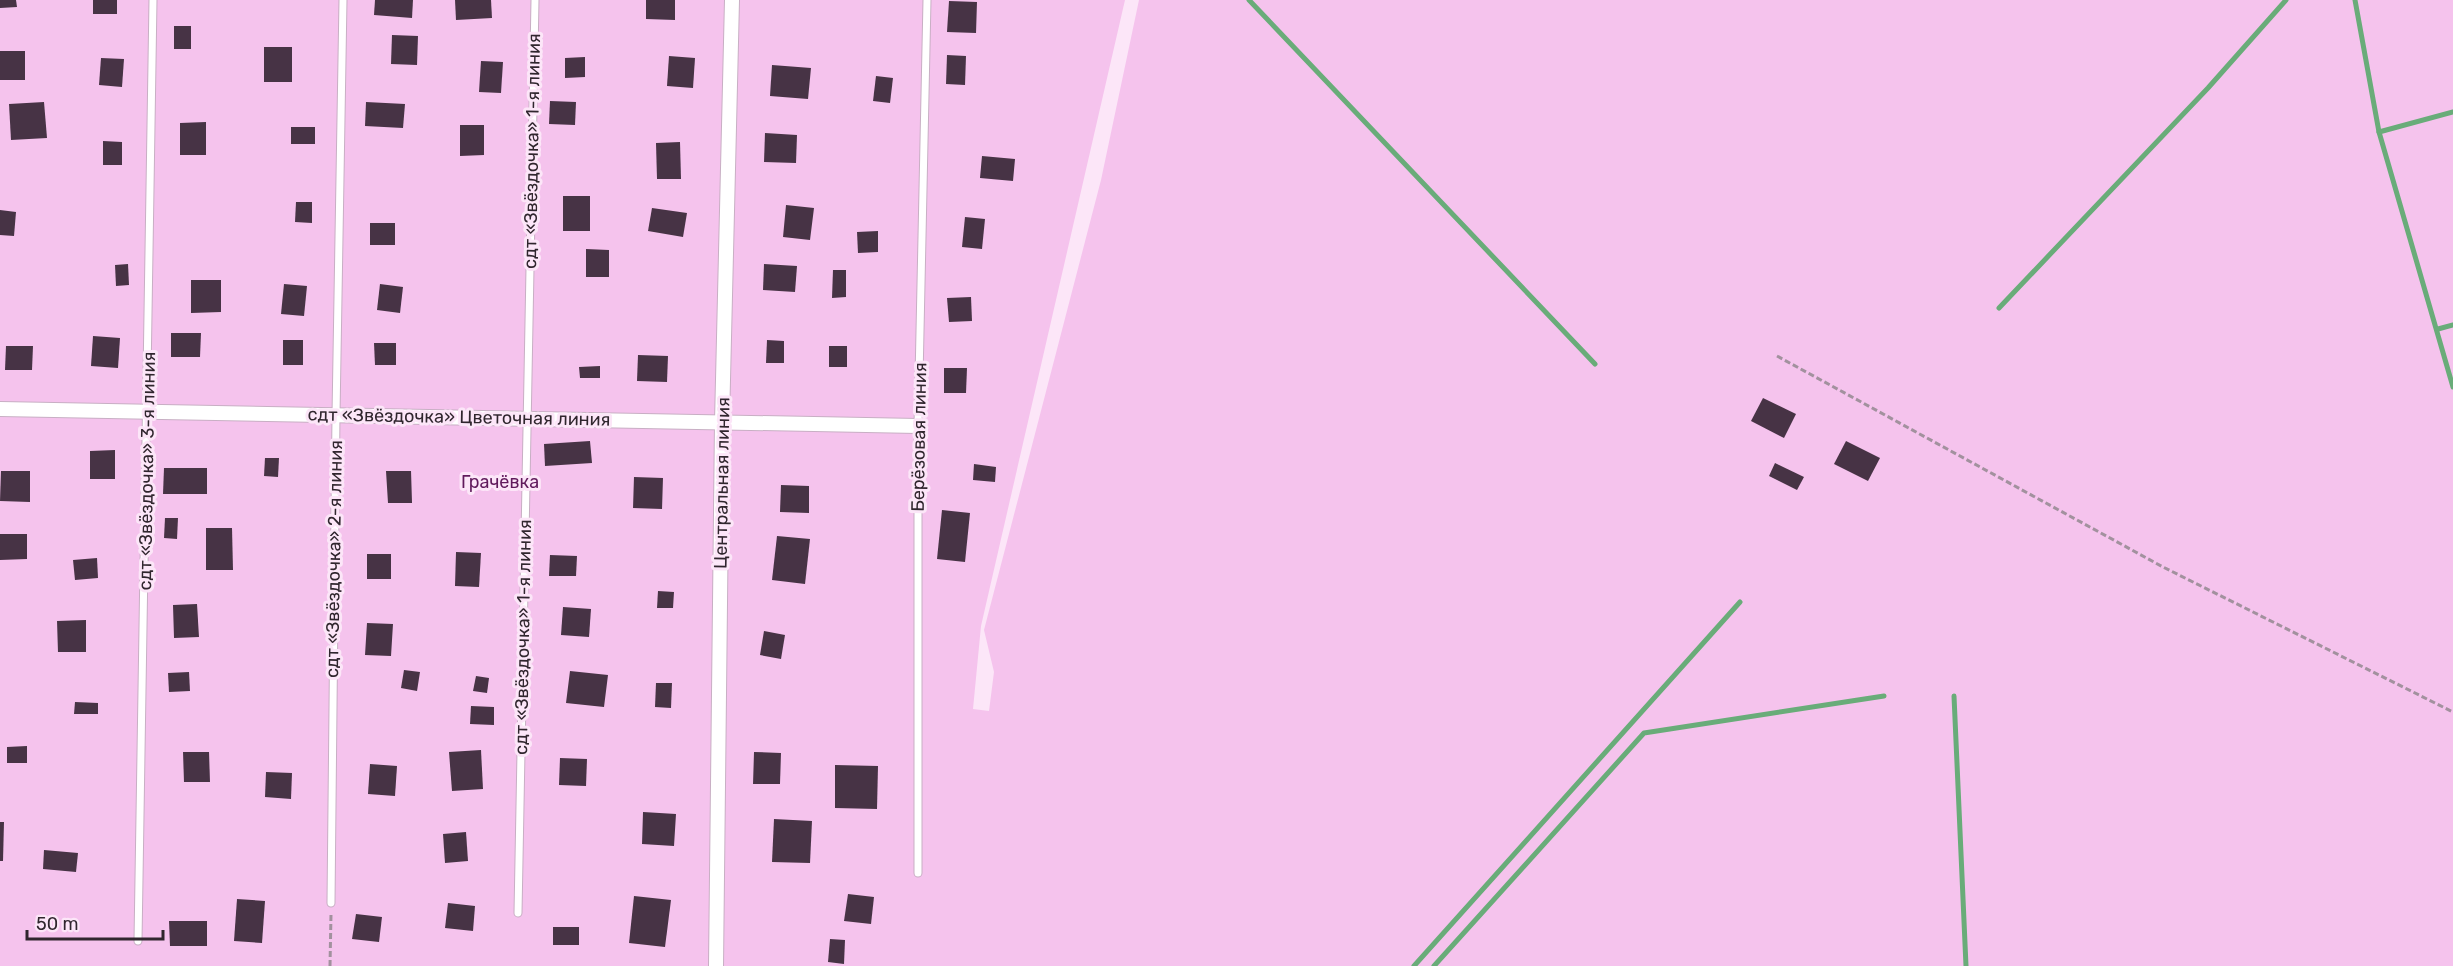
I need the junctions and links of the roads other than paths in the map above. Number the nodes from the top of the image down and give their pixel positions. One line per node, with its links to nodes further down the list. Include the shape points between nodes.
1 (153, 0): 7 (lane, сдт «Звёздочка» 3-я линия)
2 (343, 0): 8 (lane, сдт «Звёздочка» 2-я линия)
3 (535, 0): 9 (lane, сдт «Звёздочка» 1-я линия)
4 (732, 0): 10 (street, Центральная линия)
5 (927, 0): 11 (lane, Берёзовая линия)
6 (0, 408): 7 (street, сдт «Звёздочка» Цветочная линия)
7 (148, 411): 8 (street, сдт «Звёздочка» Цветочная линия); 15 (lane, сдт «Звёздочка» 3-я линия)
8 (336, 415): 9 (street, сдт «Звёздочка» Цветочная линия); 13 (lane, сдт «Звёздочка» 2-я линия)
9 (528, 419): 10 (street, сдт «Звёздочка» Цветочная линия); 14 (lane, сдт «Звёздочка» 1-я линия)
10 (722, 422): 11 (street, сдт «Звёздочка» Цветочная линия); 16 (street, Центральная линия)
11 (918, 426): 12 (lane, Берёзовая линия)
12 (918, 873)
13 (331, 903)
14 (518, 913)
15 (138, 941)
16 (716, 966)

